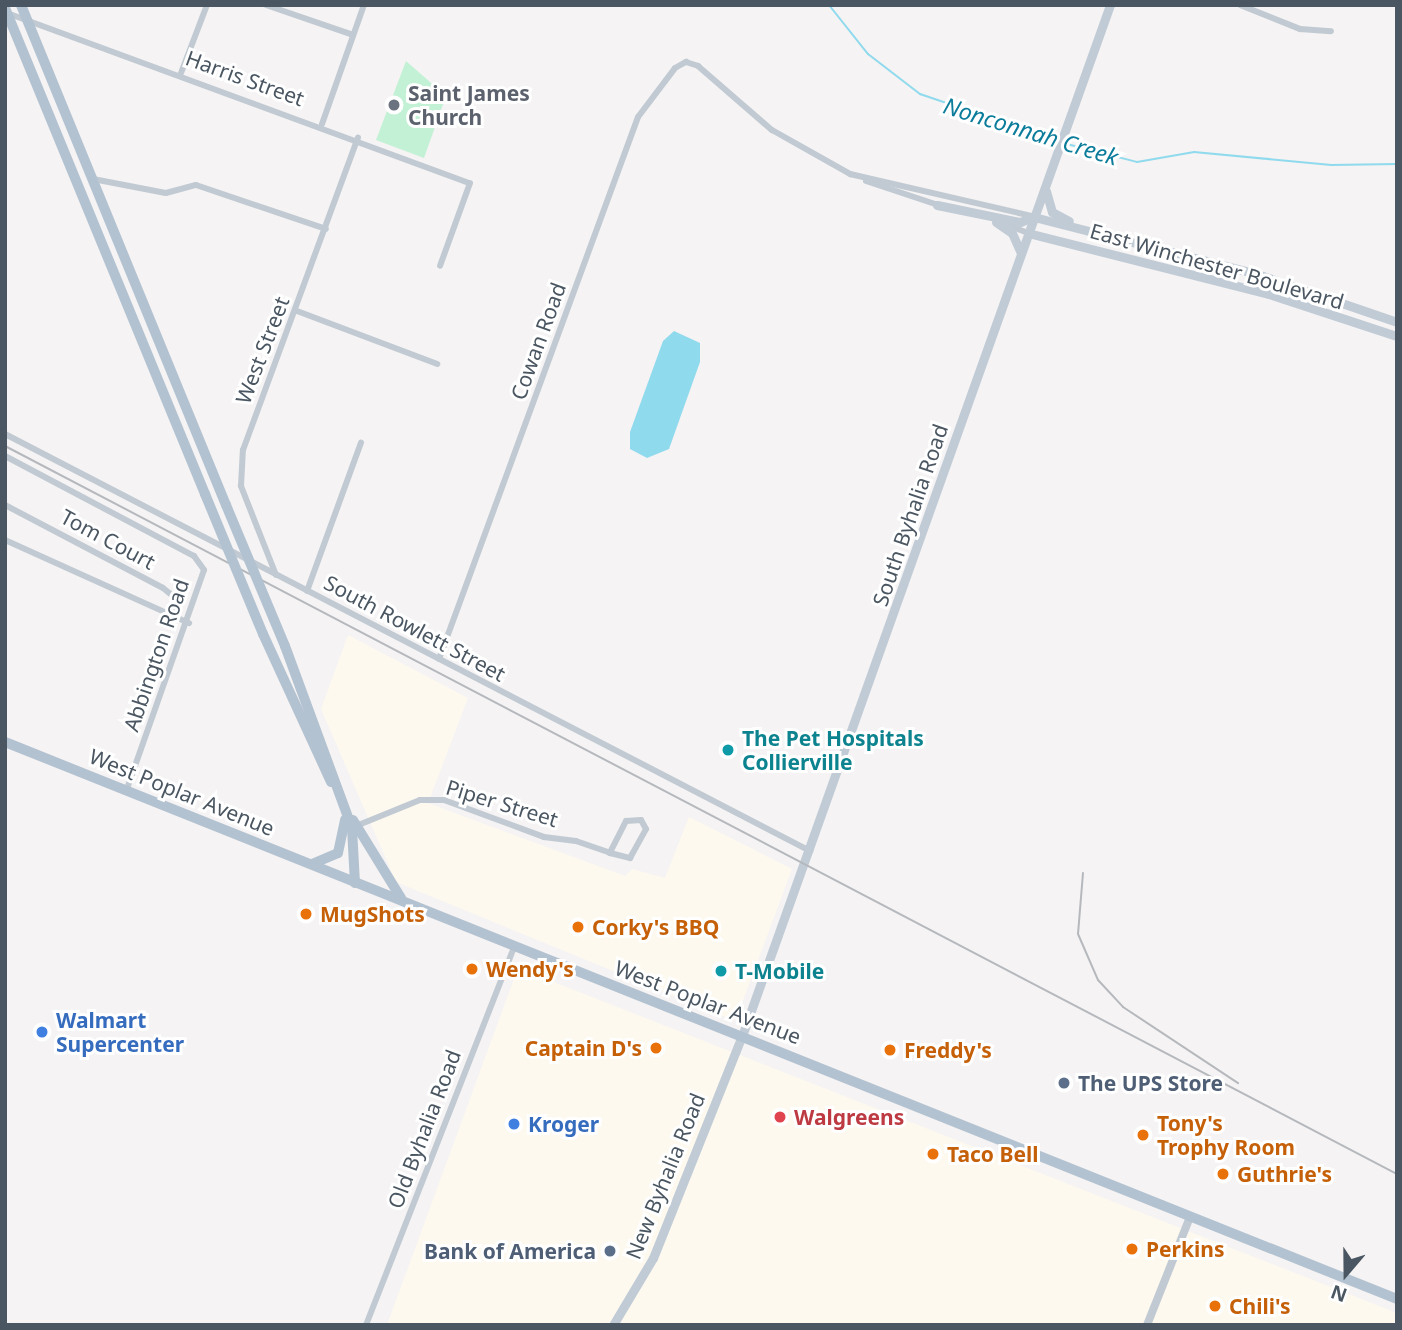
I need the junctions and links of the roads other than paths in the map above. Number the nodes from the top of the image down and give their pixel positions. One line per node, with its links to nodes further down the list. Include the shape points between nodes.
1 (21, 5): 8 (main road)
2 (207, 5): 11 (street)
3 (266, 5): 10 (street)
4 (365, 5): 10 (street)
5 (1110, 5): 16 (main road, South Byhalia Road)
6 (1240, 5): 9 (street, via 1300,29)
7 (6, 12): 8 (street, Harris Street); 28 (main road)
8 (28, 22): 11 (street, Harris Street); 14 (main road)
9 (1331, 31)
10 (353, 35): 12 (street)
11 (181, 73): 12 (street, Harris Street)
12 (322, 124): 13 (street, Harris Street)
13 (358, 137): 20 (street, West Street); 25 (street, Harris Street, via 470,183)
14 (93, 179): 20 (street, via 166,194 197,185); 27 (main road)
15 (864, 180): 17 (street); 18 (street); 42 (street, Cowan Road, via 772,130 698,66 686,62 675,68 643,105)
16 (1045, 184): 18 (main road, South Byhalia Road); 22 (main road, via 1046,202 1062,219)
17 (937, 205): 18 (main road, East Winchester Boulevard, via 1020,222); 19 (street)
18 (1034, 217): 21 (main road, South Byhalia Road); 22 (main road, East Winchester Boulevard)
19 (996, 222): 21 (street); 23 (main road, via 1012,233)
20 (326, 229): 29 (street, West Street)
21 (1028, 233): 22 (main road, via 1042,224); 23 (main road, South Byhalia Road); 26 (main road, East Winchester Boulevard)
22 (1147, 245): 24 (main road, East Winchester Boulevard)
23 (1021, 253): 47 (main road, South Byhalia Road)
24 (1204, 261): 26 (main road); 30 (main road, East Winchester Boulevard)
25 (440, 266)
26 (1194, 275): 31 (main road, East Winchester Boulevard)
27 (144, 304): 28 (main road); 44 (main road, bridge, via 285,646)
28 (129, 308): 44 (main road, bridge, via 318,765)
29 (297, 311): 32 (street); 38 (street, West Street, via 239,469)
30 (1397, 322)
31 (1397, 336)
32 (437, 364)
33 (5, 434): 38 (street, South Rowlett Street)
34 (361, 443): 39 (street)
35 (5, 456): 41 (street, Abbington Road, via 194,556 204,570)
36 (5, 505): 40 (street, Tom Court, via 163,588 173,596)
37 (5, 540): 40 (street)
38 (276, 575): 39 (street, South Rowlett Street)
39 (307, 591): 42 (street, South Rowlett Street)
40 (177, 619): 41 (street)
41 (189, 623): 45 (street, Abbington Road)
42 (439, 659): 47 (street, South Rowlett Street)
43 (5, 742): 45 (main road, West Poplar Avenue)
44 (337, 790): 46 (main road)
45 (126, 791): 49 (main road, West Poplar Avenue)
46 (352, 828): 48 (street, Piper Street, via 420,800 444,800 544,837); 49 (main road, via 335,856); 50 (main road); 51 (main road, via 385,880)
47 (810, 851): 53 (main road, South Byhalia Road)
48 (610, 853): 48 (street, Piper Street, via 626,821 641,820 646,829 640,847 629,858)
49 (309, 864): 50 (main road, West Poplar Avenue)
50 (355, 883): 51 (main road, West Poplar Avenue)
51 (407, 904): 52 (main road, West Poplar Avenue)
52 (514, 947): 53 (main road, West Poplar Avenue); 56 (street, Old Byhalia Road)
53 (742, 1036): 54 (main road, West Poplar Avenue); 57 (main road, New Byhalia Road, via 653,1258)
54 (1189, 1217): 55 (main road, West Poplar Avenue); 58 (street)
55 (1397, 1299)
56 (366, 1325)
57 (613, 1325)
58 (1147, 1325)

